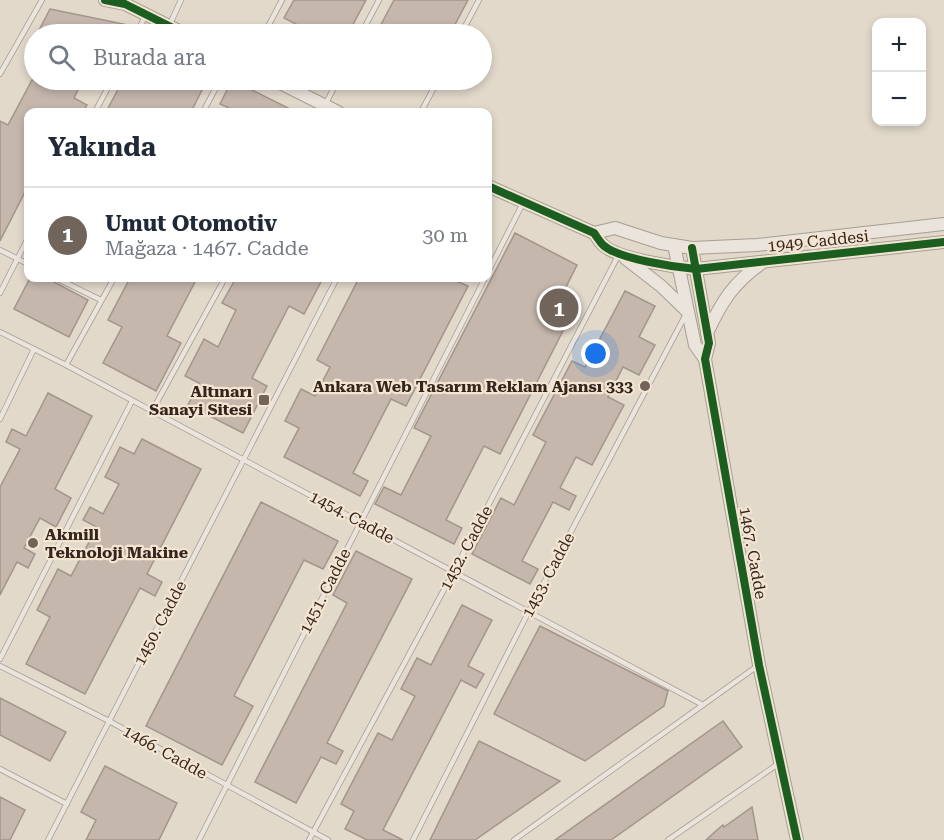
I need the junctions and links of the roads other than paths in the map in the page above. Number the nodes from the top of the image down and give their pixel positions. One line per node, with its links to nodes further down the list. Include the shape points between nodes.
1 (42, 0): 8 (lane)
2 (105, 0): 7 (street, via 125,4)
3 (181, 0): 11 (lane)
4 (282, 0): 12 (lane)
5 (379, 0): 13 (lane)
6 (479, 0): 14 (lane)
7 (146, 15): 9 (lane); 10 (street)
8 (28, 24)
9 (141, 24)
10 (165, 24)
11 (170, 24)
12 (269, 24)
13 (366, 24)
14 (466, 24)
15 (24, 32): 16 (lane)
16 (0, 74)
17 (107, 90): 23 (lane)
18 (215, 90): 24 (lane)
19 (291, 90): 22 (street)
20 (331, 90): 22 (lane)
21 (433, 90): 25 (lane)
22 (319, 107)
23 (97, 108)
24 (205, 108)
25 (423, 108)
26 (492, 188): 27 (street)
27 (523, 203): 29 (street); 39 (lane)
28 (944, 224): 33 (street, 1949 Caddesi, via 756,245)
29 (594, 233): 31 (street, via 615,228); 35 (street, via 604,246)
30 (944, 242): 37 (street, 1949 Caddesi)
31 (674, 245): 33 (street); 40 (street, 1467. Cadde)
32 (24, 246): 36 (lane)
33 (692, 248): 41 (street, 1467. Cadde)
34 (0, 250): 36 (lane)
35 (619, 254): 40 (street); 49 (street); 60 (lane, 1452. Cadde)
36 (18, 258): 38 (lane); 47 (lane)
37 (765, 261): 41 (street, 1949 Caddesi); 51 (street, via 731,288)
38 (24, 262)
39 (492, 264)
40 (678, 268): 41 (street); 49 (street, 1467. Cadde)
41 (696, 269): 51 (street, 1467. Cadde)
42 (64, 282): 48 (lane)
43 (112, 282): 48 (lane)
44 (223, 282): 56 (lane)
45 (335, 282): 58 (lane, 1450. Cadde)
46 (483, 282): 59 (lane, 1451. Cadde)
47 (0, 292)
48 (101, 300): 54 (lane)
49 (688, 311): 53 (street, 1467. Cadde, via 695,345); 61 (lane, 1453. Cadde)
50 (0, 332): 52 (lane, 1454. Cadde)
51 (707, 333): 53 (street, 1467. Cadde)
52 (34, 349): 54 (lane, 1454. Cadde); 57 (lane)
53 (705, 359): 63 (street, 1467. Cadde)
54 (66, 365): 55 (lane, 1454. Cadde)
55 (132, 401): 56 (lane, 1454. Cadde); 62 (lane)
56 (152, 411): 58 (lane, 1454. Cadde)
57 (0, 419)
58 (244, 461): 59 (lane, 1454. Cadde); 66 (lane, 1450. Cadde)
59 (360, 522): 60 (lane, 1454. Cadde); 69 (lane, 1451. Cadde)
60 (454, 571): 61 (lane, 1454. Cadde); 71 (lane, 1452. Cadde)
61 (529, 610): 65 (lane, 1454. Cadde); 76 (lane, 1453. Cadde)
62 (0, 659)
63 (759, 665): 65 (lane); 67 (street, 1467. Cadde)
64 (0, 666): 66 (lane, 1466. Cadde)
65 (703, 705): 77 (lane)
66 (109, 721): 69 (lane, 1466. Cadde); 70 (lane, 1450. Cadde)
67 (780, 762): 78 (lane); 79 (street, 1467. Cadde)
68 (0, 769): 70 (lane)
69 (228, 786): 71 (lane, 1466. Cadde); 73 (lane, 1451. Cadde)
70 (67, 804): 72 (lane, 1450. Cadde)
71 (314, 831): 74 (lane, 1452. Cadde); 75 (lane, 1466. Cadde)
72 (48, 840)
73 (199, 840)
74 (309, 840)
75 (328, 840)
76 (413, 840)
77 (514, 840)
78 (668, 840)
79 (797, 840)

